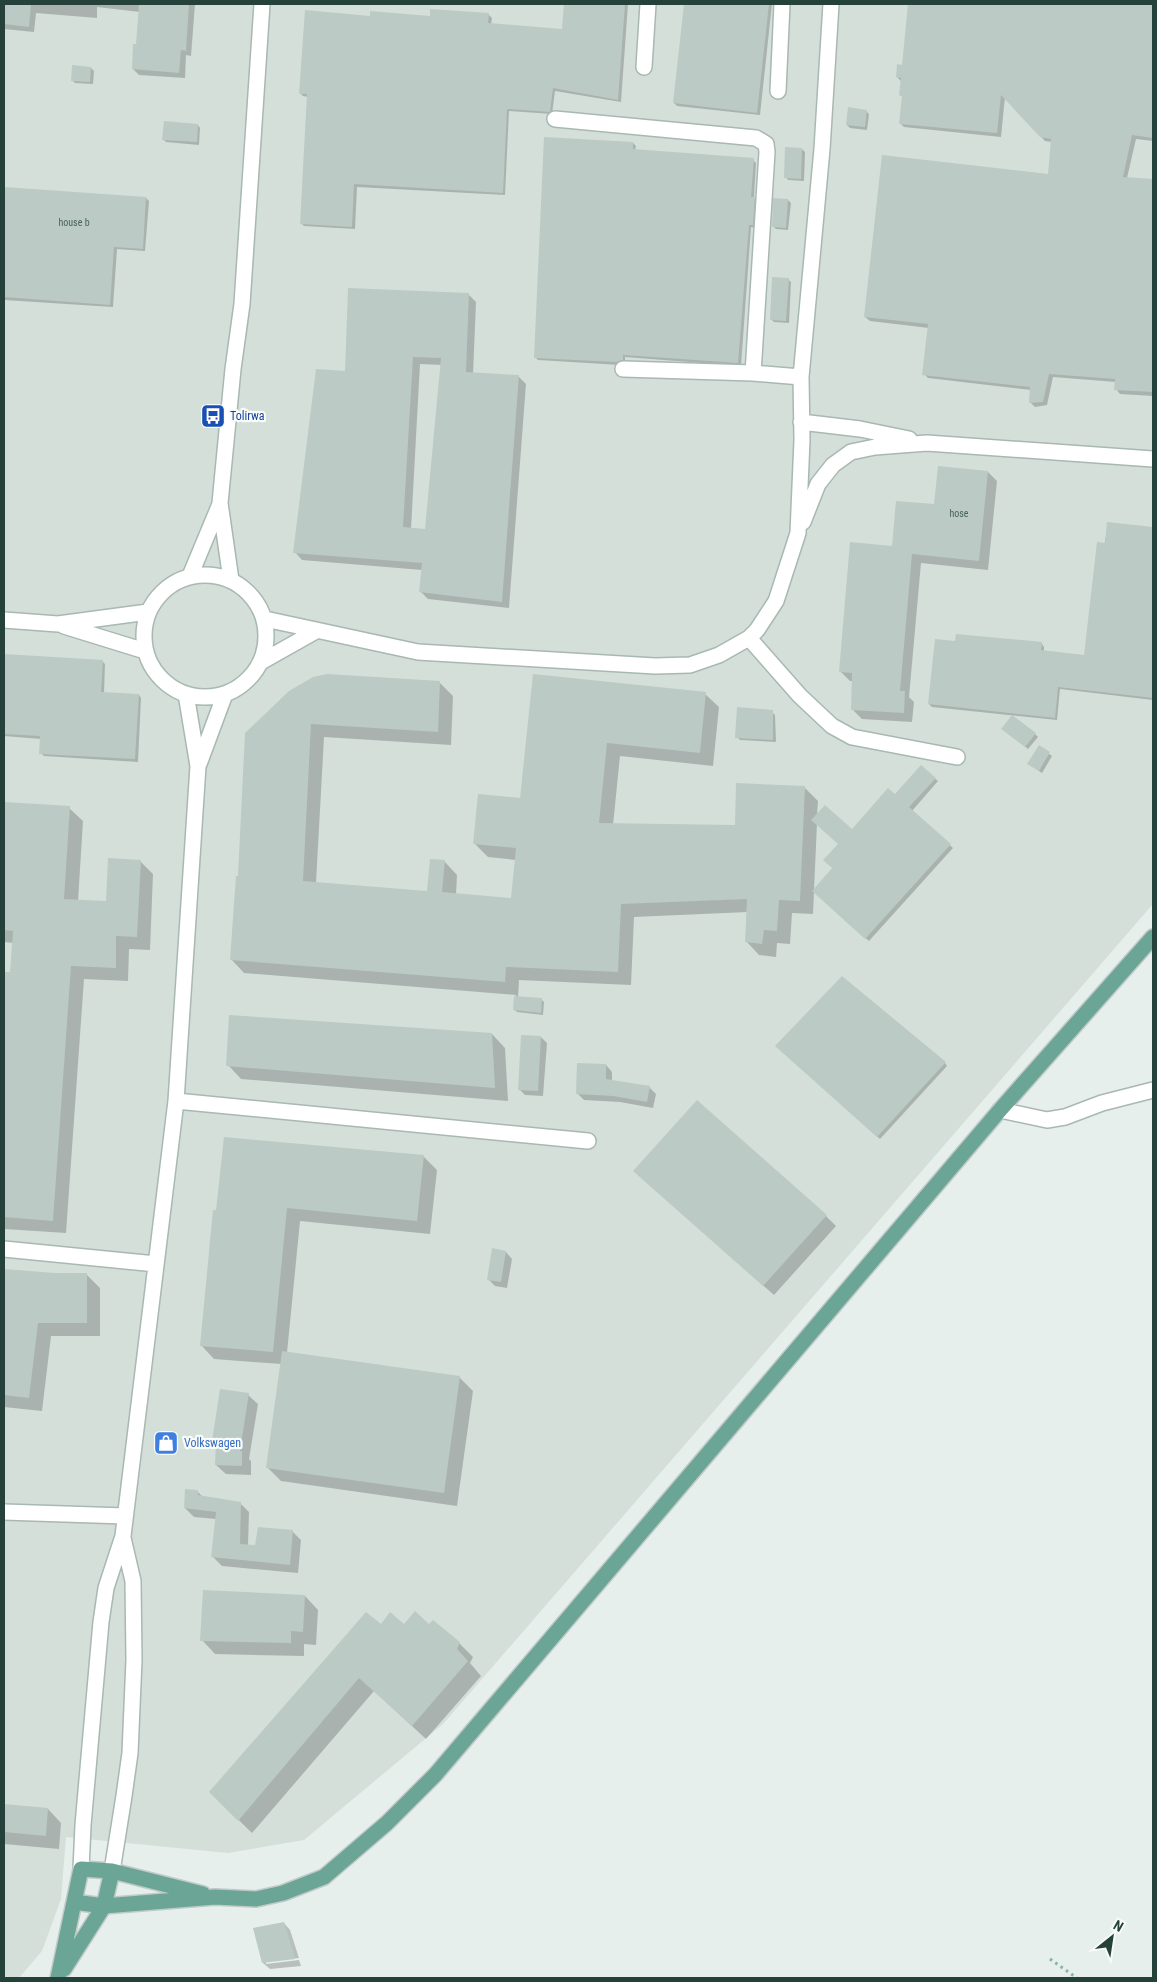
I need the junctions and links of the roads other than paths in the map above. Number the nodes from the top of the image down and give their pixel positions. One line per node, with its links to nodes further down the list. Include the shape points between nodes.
1 (262, 4): 14 (lane, via 242,304)
2 (648, 4): 5 (lane)
3 (782, 4): 6 (lane)
4 (831, 4): 10 (lane, via 822,149)
5 (644, 67)
6 (778, 91)
7 (555, 119): 9 (lane, via 756,138 766,144)
8 (623, 369): 9 (lane)
9 (753, 373): 10 (lane)
10 (801, 377): 11 (lane)
11 (801, 422): 12 (lane, via 860,429); 15 (lane)
12 (927, 443): 13 (lane); 15 (lane, via 852,452 833,464 818,484)
13 (1153, 458)
14 (220, 503): 16 (lane); 17 (lane)
15 (798, 533): 23 (lane, via 776,601)
16 (190, 576): 17 (lane, via 211,575); 18 (lane, via 172,584 158,596)
17 (231, 580): 19 (lane, via 258,603)
18 (148, 612): 21 (lane); 24 (lane, via 144,625)
19 (265, 619): 22 (lane); 25 (lane, via 267,641)
20 (4, 620): 21 (lane)
21 (58, 624): 24 (lane)
22 (316, 631): 23 (lane, via 418,652 655,666 690,665 719,655); 25 (lane)
23 (749, 638): 28 (lane, via 800,696 832,726 852,737)
24 (145, 651): 26 (lane, via 158,675 168,685)
25 (261, 662): 27 (lane, via 240,687)
26 (186, 694): 27 (lane, via 206,697); 29 (lane)
27 (225, 694): 29 (lane)
28 (957, 757)
29 (198, 766): 32 (lane)
30 (1153, 937): 33 (main road)
31 (1153, 1090): 33 (lane, via 1047,1120)
32 (176, 1101): 34 (lane); 36 (lane)
33 (1000, 1110): 42 (main road, via 435,1775 388,1824 324,1877 283,1893 256,1899)
34 (588, 1141)
35 (4, 1249): 36 (lane)
36 (156, 1264): 38 (lane)
37 (4, 1512): 38 (lane)
38 (125, 1516): 39 (lane)
39 (123, 1536): 40 (lane, via 106,1588 101,1622); 41 (lane, via 133,1581 134,1660 130,1753)
40 (81, 1869): 41 (main road); 43 (main road)
41 (112, 1871): 42 (main road); 44 (main road)
42 (214, 1897): 44 (main road)
43 (74, 1902): 44 (main road); 45 (main road)
44 (104, 1906): 45 (main road)
45 (58, 1978)

